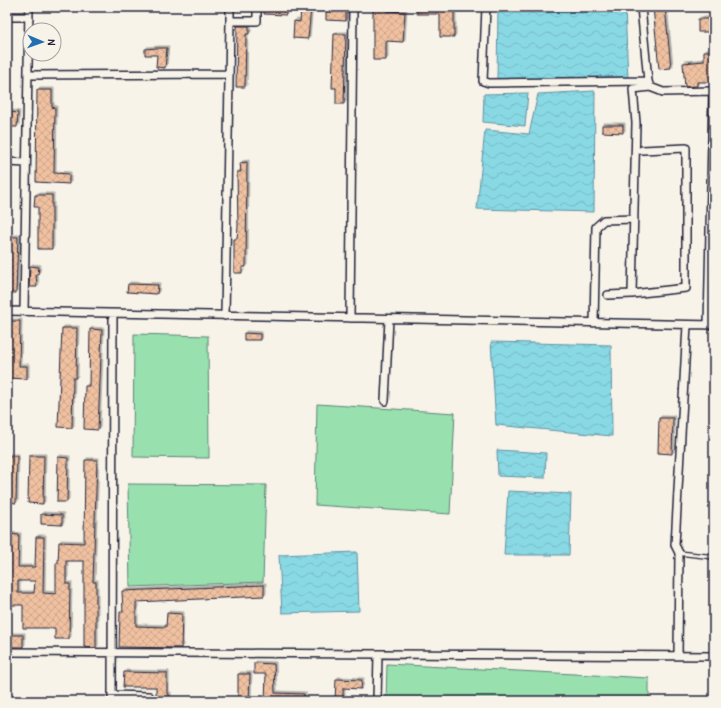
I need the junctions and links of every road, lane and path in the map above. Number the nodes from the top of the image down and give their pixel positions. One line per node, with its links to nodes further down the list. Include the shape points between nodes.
1 (29, 7): 8 (street)
2 (230, 7): 9 (street)
3 (258, 7): 9 (street, via 257,21)
4 (353, 7): 25 (street)
5 (486, 7): 12 (street, via 483,81)
6 (641, 7): 12 (street)
7 (7, 17): 8 (street)
8 (29, 18): 11 (street)
9 (230, 21): 10 (street)
10 (229, 74): 11 (street); 24 (street)
11 (28, 75): 16 (street)
12 (649, 84): 13 (street, via 662,92); 17 (street, via 633,89 636,123)
13 (713, 91): 18 (street)
14 (642, 150): 19 (street, via 686,148 686,288)
15 (7, 162): 16 (street)
16 (26, 163): 22 (street)
17 (634, 220): 19 (street); 27 (street, via 604,220 596,227)
18 (712, 238): 29 (street)
19 (632, 294): 20 (street)
20 (608, 295)
21 (7, 311): 22 (street)
22 (24, 311): 23 (street)
23 (113, 314): 24 (street); 34 (street)
24 (225, 316): 25 (street)
25 (350, 318): 26 (street)
26 (389, 319): 27 (street); 30 (street)
27 (594, 323): 28 (street)
28 (687, 325): 29 (street); 31 (street, via 675,545)
29 (711, 325)
30 (386, 400)
31 (679, 553): 32 (lane); 36 (street)
32 (714, 557)
33 (7, 652): 34 (street)
34 (112, 653): 35 (street); 38 (street)
35 (378, 654): 36 (street); 40 (street)
36 (678, 656): 37 (street)
37 (714, 656)
38 (112, 698): 39 (street, via 149,696)
39 (149, 701)
40 (377, 701)

